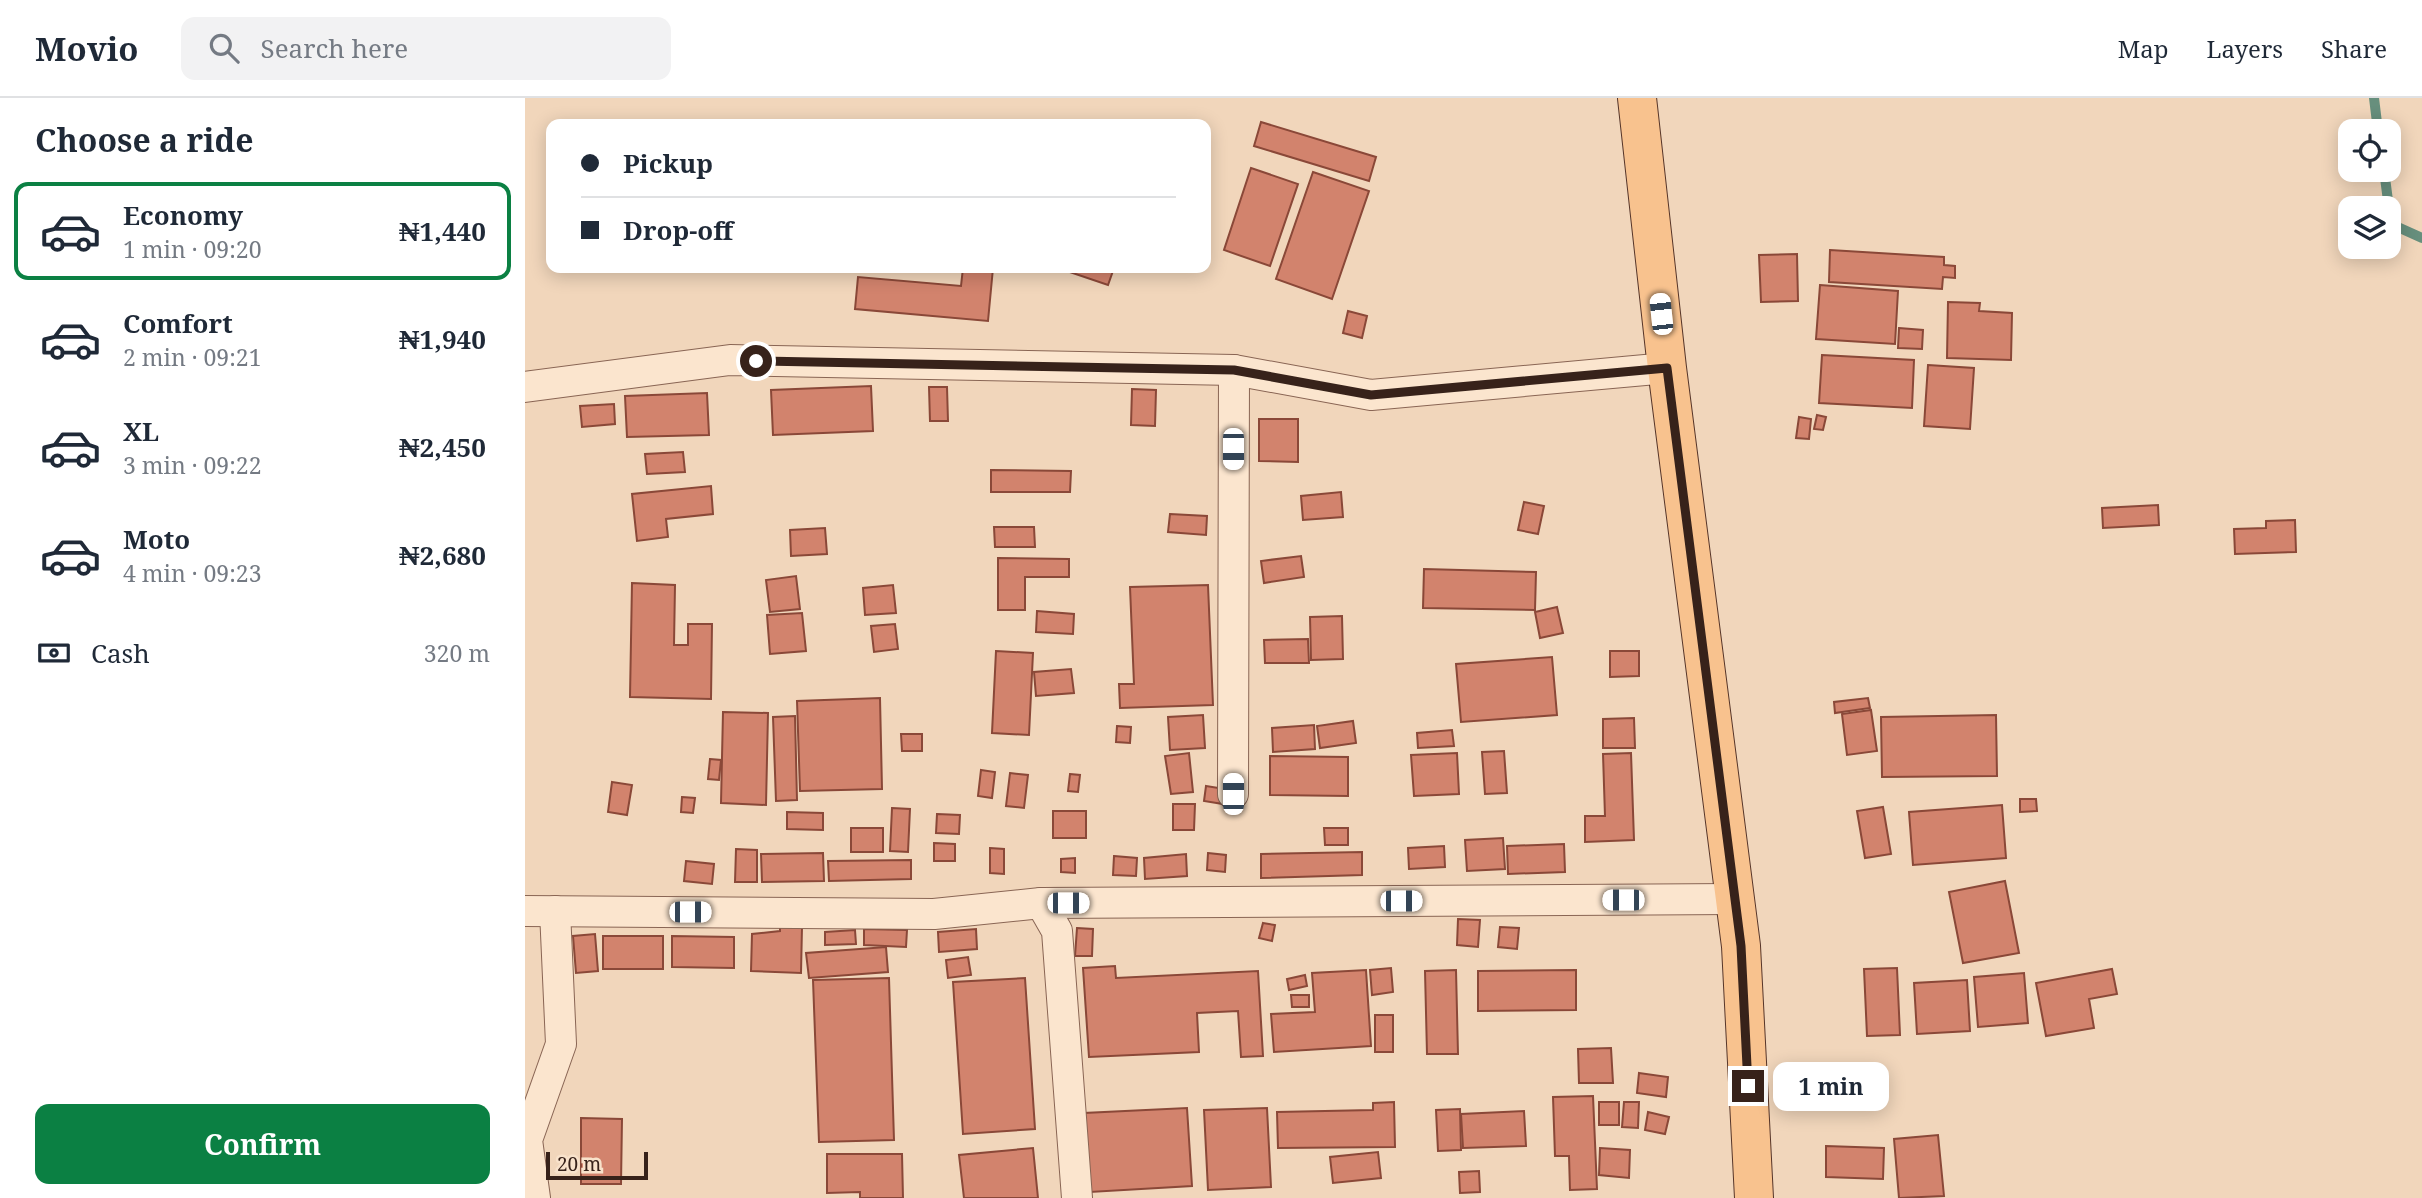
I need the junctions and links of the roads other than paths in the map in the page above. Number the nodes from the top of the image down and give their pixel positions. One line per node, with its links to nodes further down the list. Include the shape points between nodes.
1 (1637, 98): 2 (main road)
2 (1667, 368): 3 (street, via 1371,395); 6 (main road)
3 (1234, 370): 4 (street, via 730,360); 5 (street)
4 (525, 387)
5 (1233, 794)
6 (1734, 899): 7 (street); 12 (main road, via 1741,946)
7 (1041, 903): 9 (street, via 933,914); 11 (street, via 1058,931)
8 (525, 911): 9 (street)
9 (555, 911): 10 (street, via 561,1044 527,1140)
10 (535, 1198)
11 (1077, 1198)
12 (1753, 1198)

